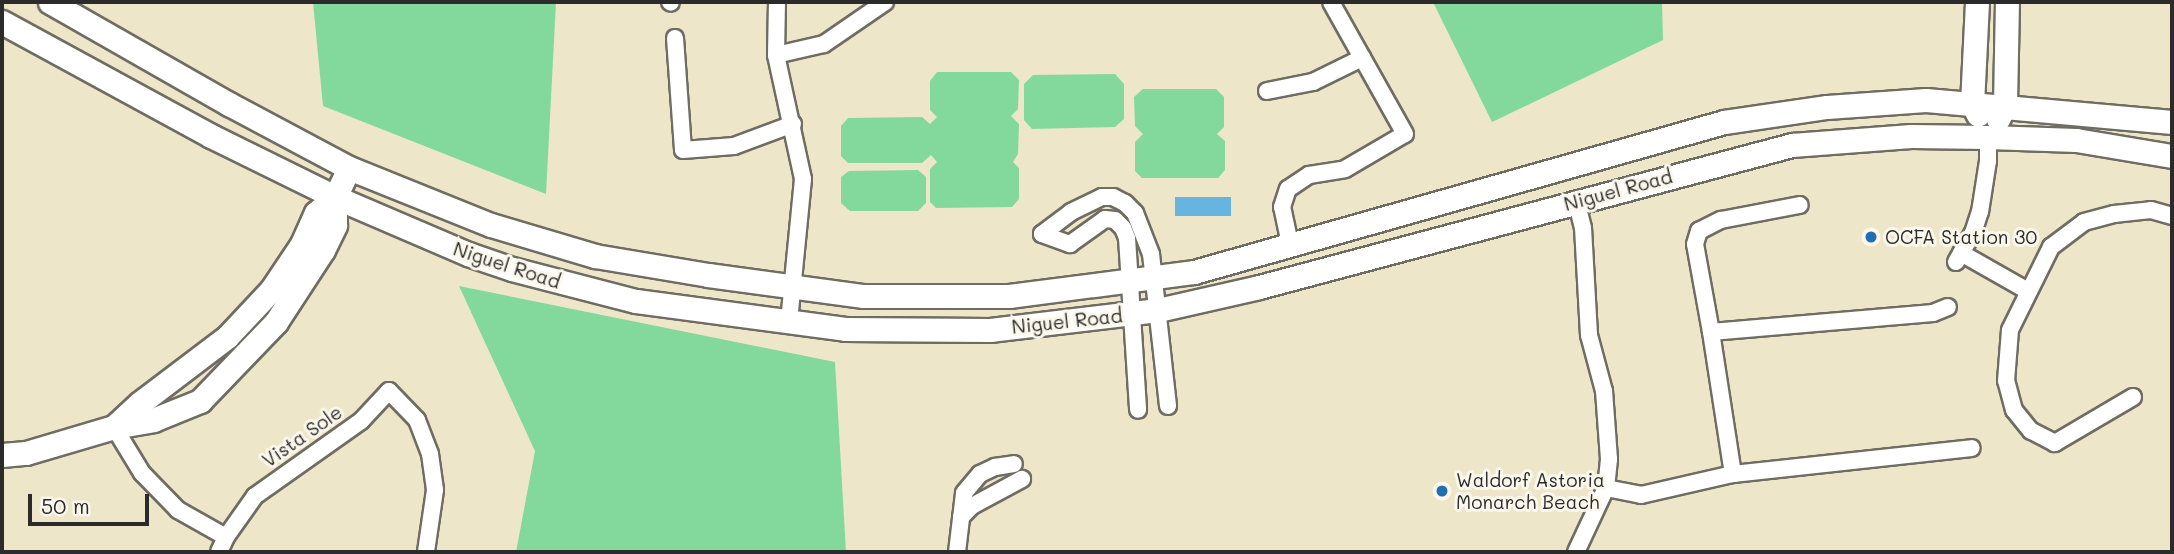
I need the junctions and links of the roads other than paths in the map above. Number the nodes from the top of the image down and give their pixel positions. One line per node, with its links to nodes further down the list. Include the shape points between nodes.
1 (50, 2): 18 (main road, Niguel Road)
2 (777, 2): 9 (street)
3 (885, 2): 9 (street, via 824,44)
4 (1331, 2): 10 (street)
5 (1977, 2): 12 (main road)
6 (2007, 2): 13 (main road)
7 (2, 22): 19 (main road, Niguel Road, via 211,136)
8 (675, 38): 15 (street, via 682,150 734,146)
9 (776, 55): 15 (street)
10 (1362, 58): 11 (street, via 1313,82); 23 (street, via 1405,134 1345,169 1309,175 1288,189 1282,207)
11 (1267, 91)
12 (1972, 103): 13 (main road, Niguel Road); 16 (main road); 23 (main road, Niguel Road, via 1926,100 1827,107 1724,122)
13 (2005, 105): 14 (main road, Niguel Road); 16 (main road)
14 (2172, 122)
15 (793, 124): 26 (street, via 803,179)
16 (1988, 137): 17 (main road, Niguel Road, via 2076,140); 20 (main road, Niguel Road, via 1911,136 1792,145); 27 (street, via 1989,162 1980,212 1958,258)
17 (2172, 156)
18 (349, 167): 19 (main road); 26 (main road, Niguel Road, via 491,225 595,256)
19 (335, 197): 31 (main road, Niguel Road, via 468,254 526,273 636,301); 33 (main road, via 316,213 272,289); 34 (main road, via 335,225 323,250 276,322)
20 (1576, 200): 29 (main road, Niguel Road, via 1527,217); 44 (street, via 1583,228 1589,335 1608,416)
21 (1800, 205): 32 (street, via 1721,219 1699,231 1695,244)
22 (2172, 216): 27 (street, via 2151,210 2084,222 2051,247)
23 (1290, 244): 24 (main road, Niguel Road, via 1194,272)
24 (1154, 278): 25 (main road, Niguel Road); 25 (street, via 1143,228 1135,213 1113,197 1091,200 1042,234 1070,244 1097,222 1115,220 1127,238); 29 (street)
25 (1130, 281): 26 (main road, Niguel Road, via 1009,296 864,296); 30 (street)
26 (793, 288): 31 (street)
27 (2028, 291): 35 (street, via 2010,330 2006,381 2014,410 2031,431 2055,443)
28 (1948, 307): 32 (street, via 1933,313)
29 (1158, 310): 30 (main road, Niguel Road); 36 (street)
30 (1133, 314): 31 (main road, Niguel Road, via 990,330 845,329); 37 (street)
31 (789, 321)
32 (1711, 332): 42 (street)
33 (227, 337): 34 (main road); 38 (main road)
34 (248, 354): 38 (main road, via 200,401 153,420)
35 (2133, 397)
36 (1168, 406)
37 (1138, 411)
38 (114, 427): 40 (main road, via 26,453); 46 (street, via 142,473 178,510)
39 (1972, 448): 42 (street)
40 (2, 455)
41 (1014, 464): 45 (street, via 980,474 964,493)
42 (1733, 474): 44 (street, via 1641,495)
43 (1022, 479): 45 (street, via 972,506)
44 (1606, 488): 49 (street)
45 (961, 517): 48 (street)
46 (223, 545): 47 (street, Vista Sole, via 255,496 361,421 389,391 417,420 430,454 435,490)
47 (426, 552)
48 (957, 552)
49 (1576, 552)

